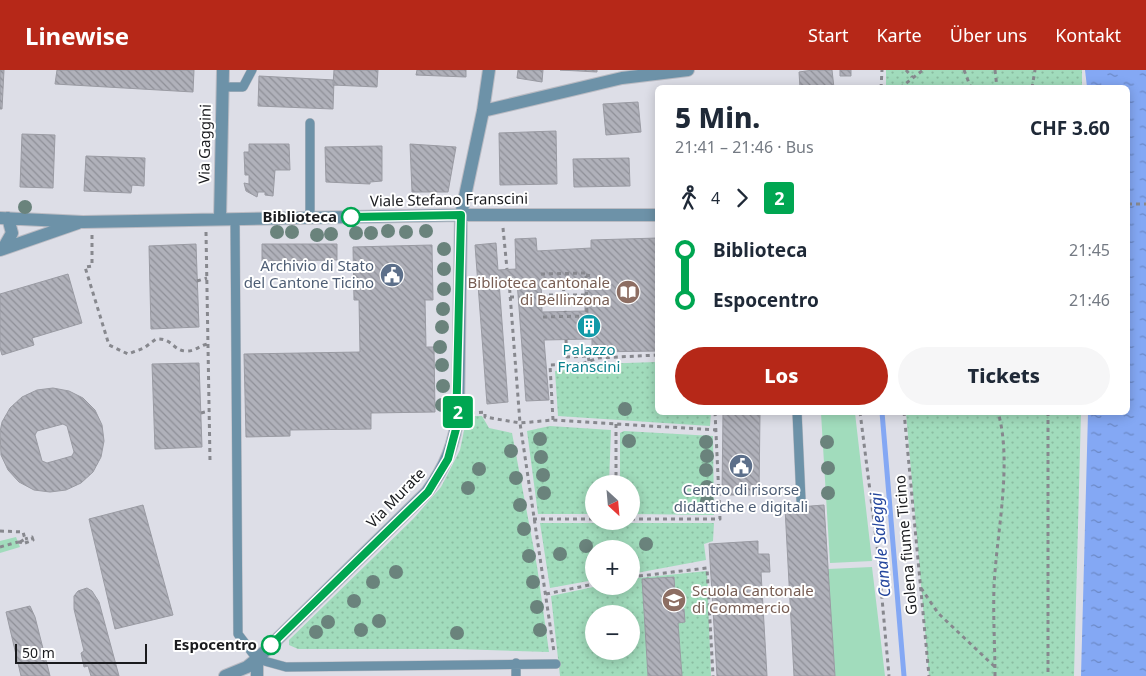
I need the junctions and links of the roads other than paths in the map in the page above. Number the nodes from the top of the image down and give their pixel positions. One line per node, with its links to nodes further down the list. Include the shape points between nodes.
1 (223, 70): 5 (street, Via Gaggini)
2 (252, 70): 5 (lane, via 243,87)
3 (490, 70): 6 (street, Via Murate)
4 (688, 70): 6 (street, via 622,78)
5 (223, 87): 12 (street, Via Gaggini)
6 (484, 111): 8 (street, Via Murate)
7 (310, 123): 10 (lane)
8 (461, 215): 9 (street, Viale Stefano Franscini); 10 (street, Viale Stefano Franscini); 18 (street, Via Murate, via 458,414 448,459 428,492)
9 (655, 215)
10 (310, 217): 13 (street, Viale Stefano Franscini)
11 (4, 218): 14 (street, Viale Stefano Franscini); 15 (street, via 12,233)
12 (220, 219): 13 (street, Viale Stefano Franscini); 14 (street, Viale Stefano Franscini)
13 (235, 219): 18 (lane, via 238,634)
14 (87, 222): 15 (street)
15 (2, 249)
16 (797, 415): 17 (lane)
17 (801, 500)
18 (257, 659): 19 (lane, via 286,667); 21 (street, Via Murate); 22 (street)
19 (516, 663): 20 (lane); 23 (lane)
20 (556, 664)
21 (225, 676)
22 (257, 676)
23 (516, 676)

